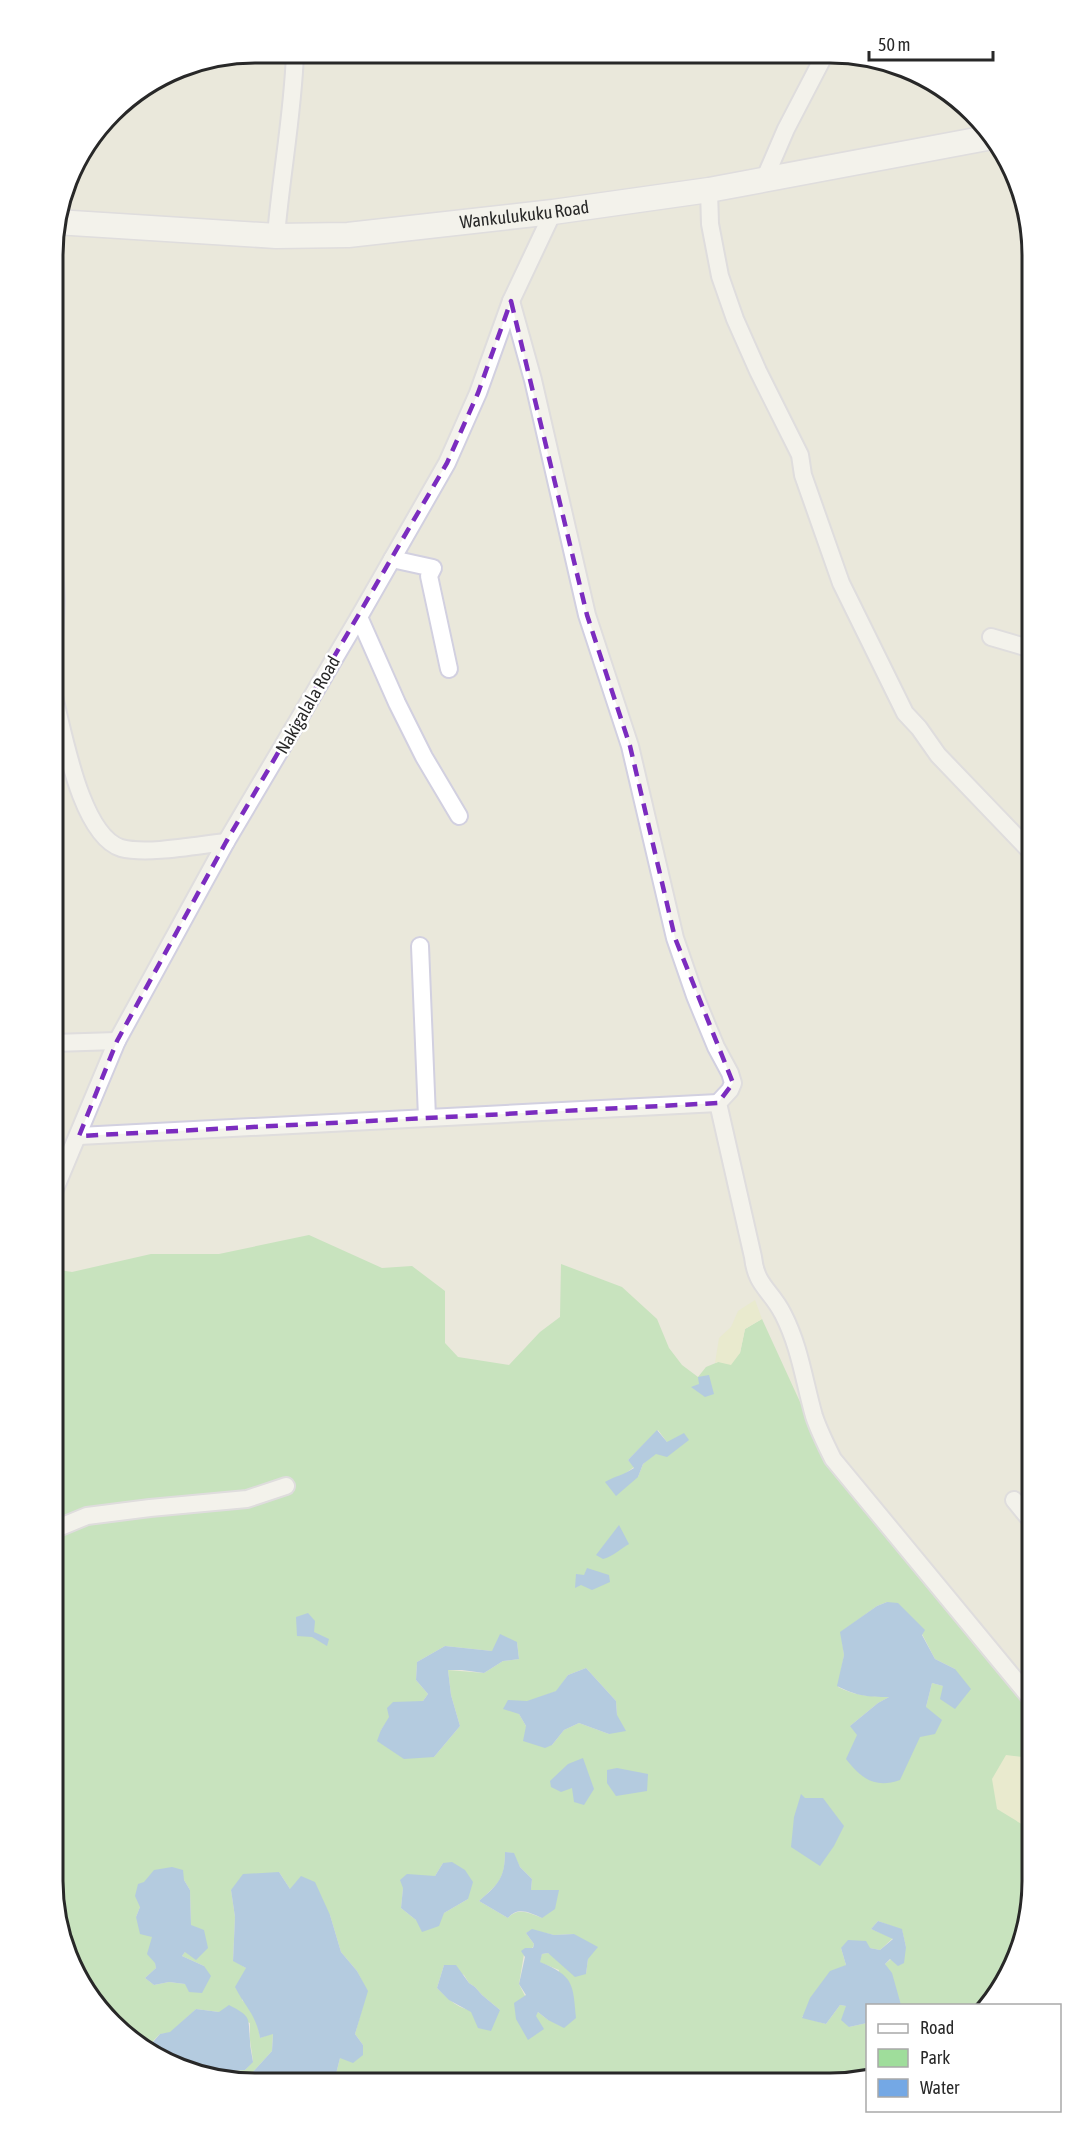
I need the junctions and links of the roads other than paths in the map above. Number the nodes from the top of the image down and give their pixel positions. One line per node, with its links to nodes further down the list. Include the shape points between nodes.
1 (295, 63): 8 (street)
2 (820, 63): 4 (street)
3 (983, 139): 4 (main road, Wankulukuku Road)
4 (764, 180): 5 (main road, Wankulukuku Road)
5 (709, 190): 6 (main road, Wankulukuku Road); 18 (street, via 710,224 720,276 735,319 800,455 803,475 841,582 905,713 938,756)
6 (553, 212): 8 (main road, Wankulukuku Road, via 348,235); 9 (street, Nakigalala Road)
7 (66, 223): 8 (main road, Wankulukuku Road)
8 (276, 236)
9 (511, 301): 10 (street, Nakigalala Road, via 462,433); 22 (street, via 587,615 630,746 675,938 733,1083)
10 (392, 559): 11 (street, Nakigalala Road); 14 (street, via 433,568 429,576)
11 (359, 617): 16 (street, via 424,757); 17 (street, Nakigalala Road)
12 (991, 637): 13 (street)
13 (1022, 646)
14 (449, 669)
15 (63, 732): 17 (street, via 88,814 110,843 145,850)
16 (459, 816)
17 (226, 842): 20 (street, Nakigalala Road)
18 (1022, 843)
19 (420, 946): 23 (street)
20 (117, 1041): 21 (street); 24 (street, Nakigalala Road)
21 (63, 1043)
22 (718, 1102): 23 (street); 30 (street, via 755,1271 790,1328 814,1416 833,1458)
23 (427, 1117): 24 (street)
24 (79, 1136): 25 (street, Nakigalala Road)
25 (63, 1172)
26 (286, 1486): 29 (street, via 247,1499 87,1516)
27 (1014, 1500): 28 (street)
28 (1022, 1510)
29 (63, 1526)
30 (1022, 1688)

